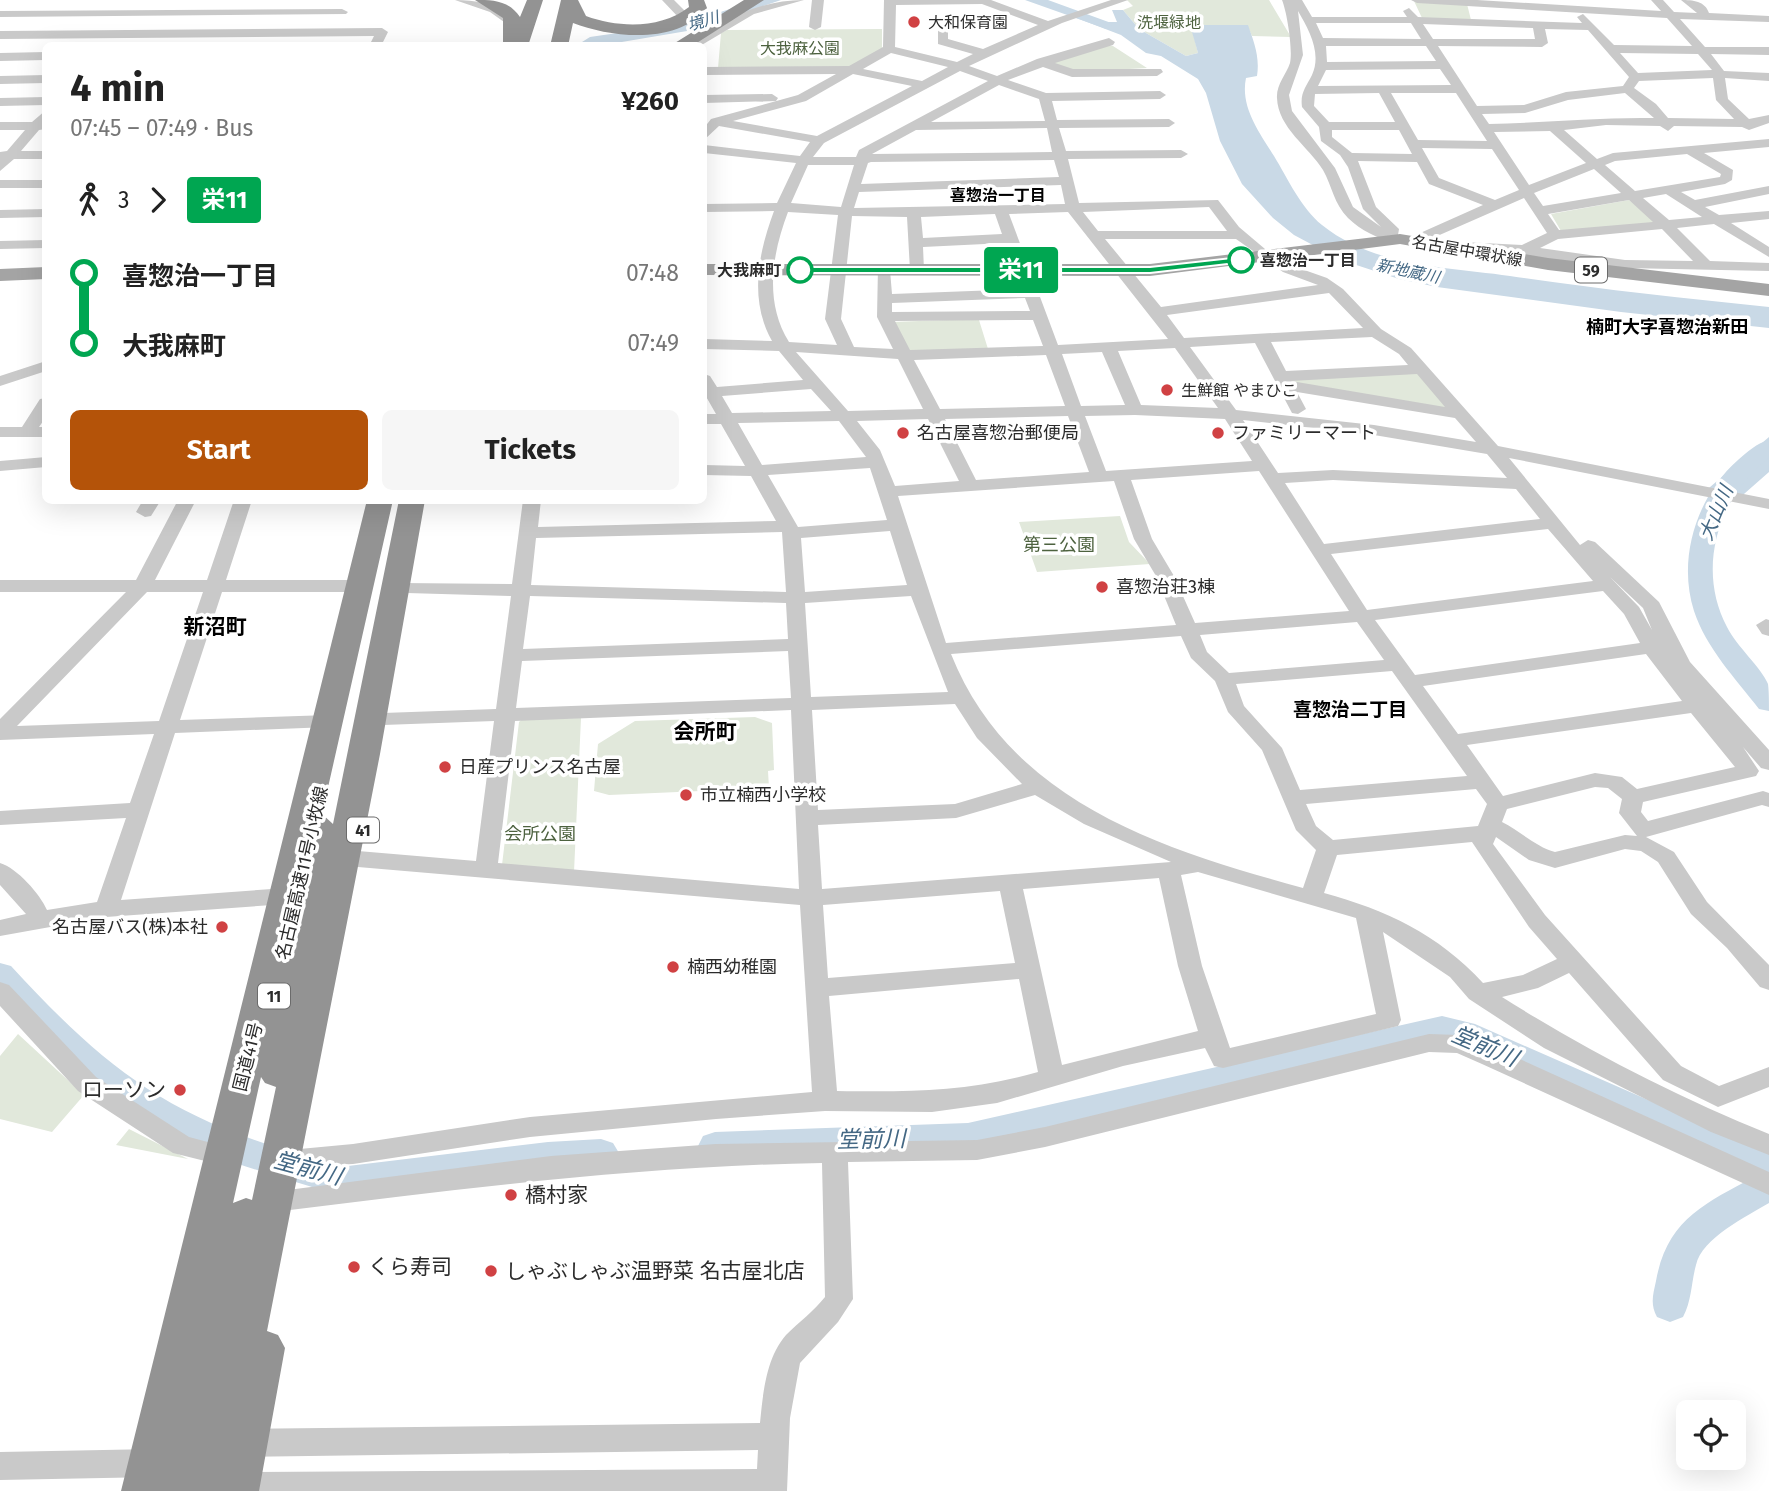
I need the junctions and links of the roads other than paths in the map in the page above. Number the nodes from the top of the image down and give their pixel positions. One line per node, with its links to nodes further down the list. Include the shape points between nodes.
1 (8, 0): 28 (street)
2 (138, 0): 31 (street)
3 (288, 0): 29 (street)
4 (461, 0): 52 (street, via 483,5 508,19)
5 (558, 0): 55 (highway)
6 (569, 0): 8 (highway, via 579,19 624,28 682,20 698,8); 57 (highway)
7 (668, 0): 40 (street, via 674,10)
8 (696, 0)
9 (725, 0): 58 (highway)
10 (733, 0): 59 (highway)
11 (756, 0): 60 (highway)
12 (798, 0): 40 (street, via 758,8)
13 (818, 0): 41 (street)
14 (981, 0): 24 (street); 43 (street)
15 (1122, 0): 27 (street)
16 (1288, 0): 158 (street, via 1297,54 1283,95 1288,115 1327,166 1343,204 1361,222)
17 (1296, 0): 36 (street)
18 (1403, 0): 37 (street)
19 (1417, 0): 26 (street)
20 (1657, 0): 34 (street)
21 (1687, 0): 35 (street, via 1702,9)
22 (483, 1): 53 (highway, via 513,17 516,24)
23 (541, 1): 54 (highway); 56 (highway)
24 (891, 1): 65 (street)
25 (1077, 2): 27 (street)
26 (1573, 4): 34 (street); 42 (street)
27 (1092, 6): 43 (street)
28 (0, 8)
29 (281, 12): 30 (street); 31 (street); 45 (street)
30 (342, 12)
31 (128, 13): 32 (street); 47 (street)
32 (0, 15)
33 (1759, 16): 35 (street); 44 (street)
34 (1670, 17): 35 (street); 67 (street)
35 (1704, 18)
36 (1309, 20): 37 (street); 63 (street)
37 (1416, 20): 38 (street); 48 (street)
38 (1538, 25): 42 (street); 48 (street, via 1542,43)
39 (942, 26): 69 (street, via 942,41)
40 (711, 27): 61 (street); 64 (street, via 716,49)
41 (816, 27)
42 (1591, 27): 66 (street)
43 (1046, 30): 69 (street)
44 (1769, 30)
45 (268, 33): 47 (street); 50 (street); 51 (street, via 382,32)
46 (0, 35): 47 (street)
47 (110, 35): 49 (street)
48 (1429, 41): 63 (street); 73 (street)
49 (104, 42)
50 (262, 42)
51 (377, 42)
52 (510, 42)
53 (511, 42)
54 (521, 42)
55 (538, 42)
56 (538, 42)
57 (560, 42)
58 (659, 42)
59 (674, 42)
60 (686, 42)
61 (695, 42)
62 (1109, 42): 72 (street, via 1061,51)
63 (1317, 42): 75 (street)
64 (707, 49)
65 (889, 49): 74 (street); 77 (street)
66 (1608, 49): 67 (street); 84 (street, via 1629,66)
67 (1700, 51): 68 (street); 79 (street, via 1718,69)
68 (1769, 51)
69 (984, 52): 74 (street)
70 (42, 56): 71 (street)
71 (0, 57)
72 (1041, 62): 78 (street, via 1072,73); 83 (street)
73 (1445, 65): 75 (street); 86 (street)
74 (958, 66): 83 (street); 85 (street)
75 (1322, 66): 87 (street)
76 (711, 67): 77 (street)
77 (851, 70): 85 (street); 91 (street)
78 (1157, 72)
79 (1716, 74): 80 (street); 84 (street); 101 (street, via 1722,100)
80 (1769, 78)
81 (42, 79): 82 (street)
82 (0, 80)
83 (998, 80): 90 (street); 106 (street)
84 (1631, 83): 96 (street, via 1525,109); 98 (street)
85 (924, 85): 112 (street)
86 (1460, 89): 88 (street); 96 (street)
87 (1309, 90): 95 (street); 103 (street, via 1308,107)
88 (1384, 90): 95 (street); 107 (street)
89 (1160, 94): 90 (street)
90 (1045, 97): 102 (street)
91 (802, 98): 92 (street); 99 (street)
92 (707, 99)
93 (42, 101): 94 (street)
94 (0, 102)
95 (1342, 108): 103 (street); 107 (street)
96 (1474, 110): 109 (street)
97 (1769, 119): 101 (street)
98 (1665, 121): 101 (street); 108 (street); 116 (street, via 1674,136)
99 (710, 122): 112 (street)
100 (1169, 123): 111 (street)
101 (1745, 123): 110 (street)
102 (1052, 125): 106 (street); 111 (street); 121 (street)
103 (1325, 125): 123 (street, via 1326,138)
104 (0, 126): 105 (street)
105 (40, 126): 119 (street)
106 (911, 126): 125 (street, via 871,148)
107 (1404, 126): 114 (street)
108 (1553, 127): 109 (street); 127 (street)
109 (1485, 128): 115 (street)
110 (1769, 137)
111 (1142, 139): 118 (street); 121 (street)
112 (819, 141): 126 (street)
113 (1769, 143): 116 (street)
114 (1414, 144): 115 (street); 124 (street)
115 (1496, 145): 136 (street)
116 (1691, 148): 127 (street); 134 (street, via 1728,173 1725,180)
117 (707, 149): 126 (street, via 734,148)
118 (1181, 154)
119 (5, 155): 120 (street); 128 (street)
120 (42, 155)
121 (1061, 155): 122 (street); 129 (street)
122 (930, 157): 125 (street); 132 (street)
123 (1348, 158): 124 (street); 158 (street, via 1370,209)
124 (1421, 158): 139 (street, via 1434,181)
125 (863, 160): 126 (street); 133 (street)
126 (803, 161): 140 (street)
127 (1595, 163): 136 (street); 137 (street)
128 (0, 167)
129 (1066, 181): 132 (street); 142 (street)
130 (0, 184): 131 (street)
131 (42, 184)
132 (934, 185): 133 (street); 146 (street)
133 (852, 188): 145 (street)
134 (1669, 190): 137 (street); 138 (street)
135 (1769, 190): 138 (street)
136 (1527, 191): 139 (street); 144 (street)
137 (1633, 196): 144 (street); 152 (street)
138 (1693, 205): 151 (street)
139 (1497, 206): 158 (street)
140 (781, 207): 141 (street); 145 (street); 175 (street)
141 (707, 208)
142 (1074, 210): 143 (street); 153 (street); 154 (street, via 1213,203)
143 (1001, 211): 146 (street); 156 (street)
144 (1539, 211): 155 (street)
145 (846, 212): 148 (street); 171 (street)
146 (940, 212): 148 (street)
147 (42, 213): 149 (street)
148 (914, 213): 160 (street)
149 (0, 214)
150 (1769, 215): 151 (street)
151 (1720, 222): 152 (street); 159 (street)
152 (1667, 226): 155 (street); 168 (street)
153 (1093, 235): 154 (street); 176 (street)
154 (1239, 235): 167 (street)
155 (1555, 235): 164 (street)
156 (1009, 239): 160 (street); 174 (street)
157 (1769, 239): 159 (street)
158 (1398, 240): 163 (main road, 名古屋中環状線 / 59); 166 (main road, 名古屋中環状線 / 59)
159 (1752, 242): 165 (street)
160 (916, 243): 173 (street)
161 (42, 244): 162 (street)
162 (0, 245)
163 (1436, 247): 164 (street, via 1444,243); 180 (main road, 名古屋中環状線 / 59)
164 (1524, 250): 168 (street, via 1625,264)
165 (1769, 253)
166 (1290, 255): 167 (main road, 名古屋中環状線 / 59)
167 (1267, 257): 176 (main road, 名古屋中環状線 / 59); 179 (street)
168 (1704, 265): 169 (street)
169 (1769, 267)
170 (707, 270): 175 (main road, 名古屋中環状線 / 59)
171 (837, 270): 172 (main road, 名古屋中環状線 / 59); 175 (main road, 名古屋中環状線 / 59); 195 (street, via 834,319)
172 (883, 270): 173 (main road, 名古屋中環状線 / 59); 182 (street)
173 (917, 270): 174 (main road, 名古屋中環状線 / 59)
174 (1021, 270): 176 (main road, 名古屋中環状線 / 59); 181 (street)
175 (768, 271): 192 (street, via 765,306)
176 (1121, 271): 183 (street)
177 (42, 273): 178 (main road)
178 (0, 275)
179 (1331, 288): 183 (street); 186 (street)
180 (1769, 290)
181 (1032, 293): 182 (street); 184 (street)
182 (884, 299): 185 (street)
183 (1157, 312): 190 (street)
184 (1041, 316): 187 (street); 194 (street)
185 (885, 317): 187 (street); 196 (street)
186 (1375, 332): 189 (street); 199 (street, via 1405,351)
187 (987, 335): 194 (street); 196 (street)
188 (1409, 337): 218 (street)
189 (1261, 339): 190 (street); 202 (street)
190 (1179, 343): 193 (street); 208 (street)
191 (707, 344): 192 (street)
192 (783, 346): 195 (street); 203 (street)
193 (1108, 347): 194 (street); 206 (street)
194 (1054, 350): 207 (street)
195 (848, 351): 196 (street)
196 (904, 355): 209 (street)
197 (42, 358): 200 (street)
198 (42, 367): 201 (street)
199 (1419, 369): 202 (street); 210 (street)
200 (0, 372)
201 (0, 381)
202 (1285, 381): 210 (street); 212 (street)
203 (816, 384): 204 (street); 211 (street)
204 (707, 385): 214 (street)
205 (42, 409): 216 (street)
206 (1135, 410): 207 (street); 208 (street)
207 (1075, 411): 209 (street); 226 (street)
208 (1230, 413): 212 (street, via 1278,416 1287,410); 224 (street)
209 (936, 414): 211 (street); 228 (street)
210 (1460, 414): 218 (street)
211 (842, 416): 214 (street); 220 (street, via 872,450)
212 (1311, 417): 218 (street); 218 (street, via 1325,430)
213 (707, 419): 214 (street)
214 (725, 419): 223 (street)
215 (0, 432): 216 (street)
216 (27, 432): 217 (street)
217 (42, 432)
218 (1505, 454): 227 (street); 238 (street); 270 (street, via 1589,548 1652,606 1682,665)
219 (42, 462): 221 (street)
220 (875, 462): 223 (street); 229 (street)
221 (0, 466)
222 (707, 470): 223 (street)
223 (755, 471): 241 (street)
224 (1268, 472): 225 (street); 227 (street); 243 (street)
225 (1121, 475): 226 (street); 254 (street, via 1143,539 1165,576)
226 (1099, 477): 228 (street)
227 (1521, 484): 239 (street)
228 (970, 486): 229 (street)
229 (886, 492): 240 (street)
230 (185, 504): 244 (street)
231 (242, 504): 245 (street)
232 (379, 504): 248 (highway, 国道41号)
233 (386, 504): 280 (highway, 名古屋高速11号小牧線 / 11)
234 (400, 504): 310 (highway, via 335,830 350,841 320,994)
235 (411, 504): 317 (highway, 名古屋高速11号小牧線 / 11)
236 (423, 504): 249 (highway, 41)
237 (532, 504): 242 (street)
238 (1769, 504)
239 (1552, 523): 243 (street); 246 (street)
240 (898, 524): 241 (street); 250 (street)
241 (790, 530): 242 (street); 252 (street)
242 (528, 533): 251 (street)
243 (1317, 550): 253 (street)
244 (143, 585): 245 (street); 247 (street); 268 (street)
245 (215, 585): 248 (street); 267 (street)
246 (1607, 585): 253 (street); 256 (street, via 1632,611)
247 (0, 586)
248 (360, 586): 266 (highway, 国道41号)
249 (407, 587): 251 (street); 265 (highway, 41)
250 (918, 590): 252 (street); 257 (street)
251 (521, 591): 252 (street); 258 (street)
252 (796, 598): 255 (street)
253 (1362, 616): 254 (street); 259 (street)
254 (1186, 629): 257 (street); 260 (street, via 1198,654)
255 (797, 645): 258 (street); 262 (street)
256 (1651, 647): 259 (street); 263 (street)
257 (941, 649): 261 (street)
258 (514, 655): 264 (street)
259 (1404, 674): 260 (street); 269 (street)
260 (1224, 679): 274 (street, via 1235,708 1271,748)
261 (961, 698): 262 (street); 272 (street, via 981,728)
262 (803, 704): 264 (street); 278 (street)
263 (1694, 706): 269 (street); 273 (street, via 1748,771)
264 (507, 715): 265 (street); 285 (street)
265 (383, 719): 282 (highway, 41)
266 (328, 721): 267 (street); 288 (highway, 国道41号)
267 (168, 727): 268 (street); 276 (street)
268 (0, 732)
269 (1452, 741): 271 (street)
270 (1769, 763)
271 (1481, 782): 274 (street); 279 (street)
272 (1038, 787): 278 (street, via 956,811); 283 (street, via 1115,831)
273 (1633, 797): 275 (street, via 1630,813 1643,830); 279 (street, via 1614,782 1595,780)
274 (1294, 798): 281 (street, via 1307,830)
275 (1769, 800)
276 (140, 810): 277 (street); 291 (street)
277 (0, 818)
278 (809, 818): 290 (street)
279 (1491, 821): 281 (street); 295 (street, via 1482,844); 297 (street, via 1537,855 1555,860 1625,842 1646,844 1666,857 1699,908)
280 (313, 823): 315 (highway, 名古屋高速11号小牧線 / 11); 318 (highway, via 324,834 276,1081)
281 (1328, 848): 289 (street)
282 (358, 859): 285 (street); 310 (highway, 41)
283 (1198, 864): 286 (street); 289 (street)
284 (0, 870): 293 (street, via 33,904)
285 (486, 870): 290 (street)
286 (1169, 870): 287 (street); 301 (street, via 1188,961)
287 (1010, 883): 290 (street); 296 (street)
288 (286, 896): 291 (street); 307 (highway, 国道41号)
289 (1311, 897): 292 (street)
290 (812, 898): 298 (street)
291 (106, 909): 293 (street)
292 (1367, 913): 300 (street, via 1406,933 1458,971); 301 (street, via 1389,1020 1223,1059)
293 (39, 918): 294 (street)
294 (0, 928)
295 (1571, 962): 300 (street, via 1529,982); 304 (street, via 1672,1073)
296 (1028, 970): 298 (street); 303 (street)
297 (1769, 981)
298 (816, 988): 305 (street)
299 (0, 991): 307 (street, via 88,1084 182,1146)
300 (1478, 993): 306 (street)
301 (1212, 1037): 303 (street)
302 (1769, 1077): 304 (street)
303 (1052, 1078): 305 (street, via 997,1093 932,1102)
304 (1718, 1097): 306 (street)
305 (825, 1101): 310 (street, via 530,1127 353,1154)
306 (1664, 1121): 308 (street); 309 (street, via 1459,1044 1429,1043 978,1150); 311 (street)
307 (227, 1145): 315 (highway, 国道41号)
308 (1769, 1145)
309 (835, 1152): 310 (street); 312 (street, via 838,1299 829,1316 789,1352)
310 (293, 1177): 313 (highway, 41)
311 (1769, 1184)
312 (774, 1436): 313 (street); 316 (street)
313 (246, 1441): 315 (street); 317 (highway, 41)
314 (0, 1466): 315 (street)
315 (152, 1482): 317 (street)
316 (773, 1487): 317 (street)
317 (228, 1490)
318 (186, 1491)

